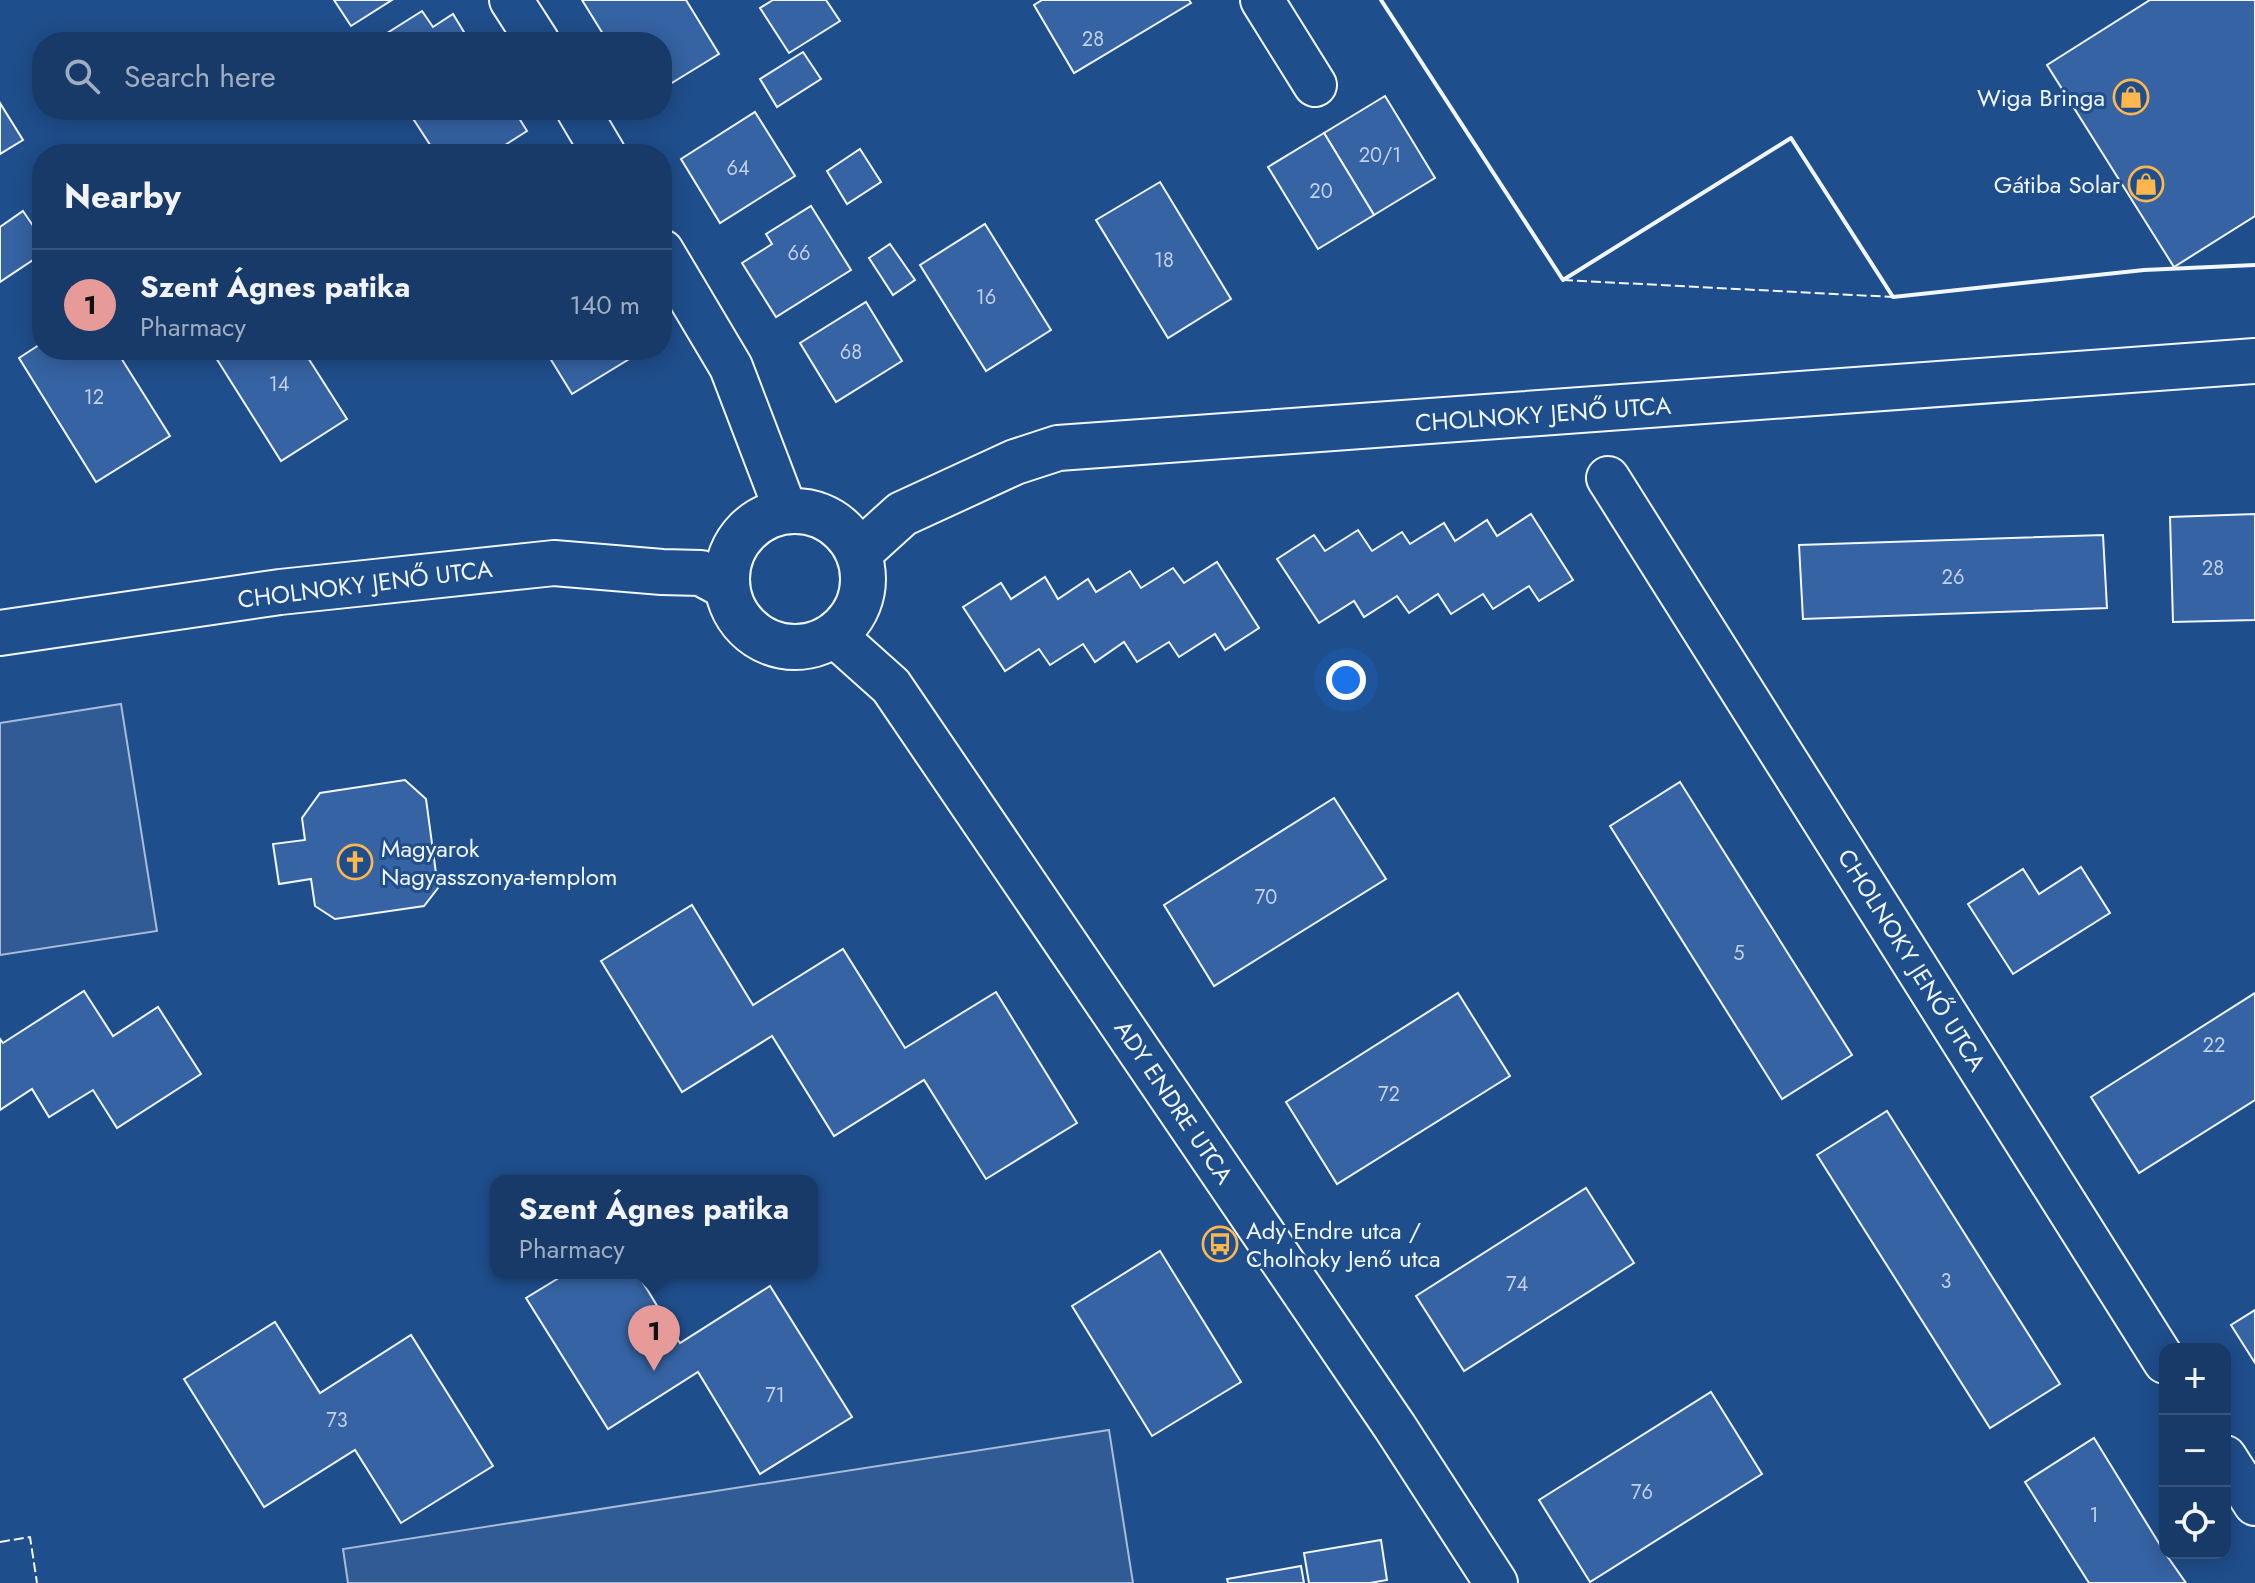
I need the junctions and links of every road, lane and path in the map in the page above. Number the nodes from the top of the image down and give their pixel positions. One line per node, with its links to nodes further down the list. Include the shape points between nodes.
1 (511, 0): 3 (street)
2 (1262, 0): 4 (street)
3 (532, 32)
4 (1315, 85)
5 (584, 120): 6 (street)
6 (598, 144)
7 (672, 268): 10 (street, via 731,367)
8 (2255, 361): 11 (street, CHOLNOKY JENŐ UTCA, via 1058,448 902,514)
9 (1608, 478): 15 (street, CHOLNOKY JENŐ UTCA)
10 (786, 511): 11 (street, via 804,511 837,524); 12 (street, via 748,529 728,565)
11 (859, 553): 14 (street, via 861,599)
12 (727, 587): 13 (street, CHOLNOKY JENŐ UTCA, via 701,573 554,563 280,592); 14 (street, via 748,628 767,640 789,647)
13 (0, 633)
14 (834, 635): 18 (street, ADY ENDRE UTCA, via 891,686)
15 (2159, 1352)
16 (2231, 1466): 17 (street)
17 (2255, 1504)
18 (1496, 1583)

